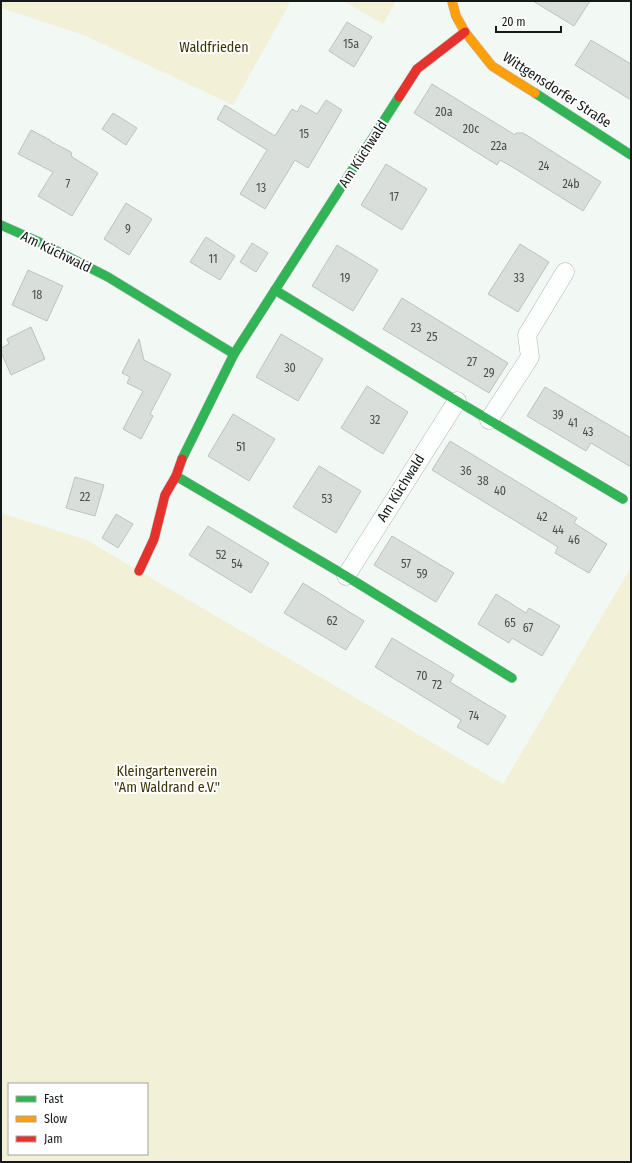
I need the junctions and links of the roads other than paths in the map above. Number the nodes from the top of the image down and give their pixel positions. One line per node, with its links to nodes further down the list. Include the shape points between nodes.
1 (452, 1): 2 (street, Wittgensdorfer Straße, via 456,16)
2 (465, 32): 3 (street, Wittgensdorfer Straße, via 492,66); 6 (street, Am Küchwald, via 418,69)
3 (631, 155)
4 (1, 225): 7 (street, Am Küchwald, via 108,277)
5 (565, 272): 9 (street, via 527,335 530,357)
6 (275, 290): 7 (street, Am Küchwald); 8 (street)
7 (234, 354): 10 (street, Am Küchwald, via 183,455)
8 (456, 401): 9 (street); 13 (street, Am Küchwald)
9 (489, 420): 11 (street)
10 (176, 476): 12 (street, Am Küchwald, via 165,495 154,539); 13 (street)
11 (624, 499)
12 (139, 571)
13 (346, 576): 14 (street)
14 (512, 678)

